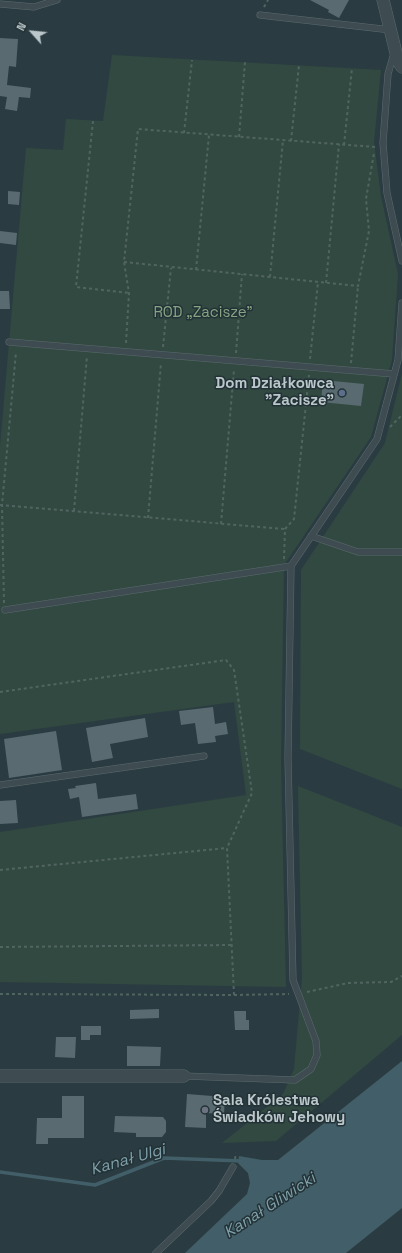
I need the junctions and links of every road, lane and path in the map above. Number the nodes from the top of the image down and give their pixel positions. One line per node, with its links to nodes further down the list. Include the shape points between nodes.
1 (57, 0): 3 (lane, via 34,7)
2 (384, 0): 5 (street)
3 (0, 4)
4 (260, 15): 5 (lane)
5 (390, 30): 6 (street)
6 (395, 50): 10 (street); 20 (lane, via 388,74 383,143 387,193)
7 (192, 60): 13 (path)
8 (245, 62): 15 (path)
9 (299, 65): 17 (path)
10 (402, 67)
11 (352, 68): 19 (path)
12 (93, 121): 29 (path, via 76,287)
13 (184, 133): 14 (path); 21 (path, via 138,130)
14 (209, 135): 15 (path); 23 (path)
15 (239, 137): 16 (path)
16 (283, 140): 17 (path); 25 (path)
17 (291, 141): 18 (path)
18 (339, 144): 19 (path); 27 (path)
19 (344, 145): 28 (path, via 375,147 366,199 369,231)
20 (402, 261)
21 (124, 262): 22 (path); 29 (path)
22 (171, 267): 23 (path); 35 (path)
23 (196, 270): 24 (path)
24 (242, 274): 25 (path); 36 (path)
25 (270, 277): 26 (path)
26 (318, 282): 27 (path); 37 (path)
27 (326, 283): 28 (path)
28 (358, 286): 40 (path)
29 (129, 293): 34 (path)
30 (402, 303): 41 (lane, via 398,360)
31 (9, 342): 32 (lane)
32 (17, 343): 33 (lane); 42 (path)
33 (88, 349): 34 (lane); 43 (path)
34 (125, 352): 35 (lane)
35 (162, 355): 40 (lane); 44 (path)
36 (235, 360)
37 (310, 361)
38 (234, 368): 45 (path)
39 (309, 369): 46 (path, via 294,519)
40 (351, 371): 41 (lane)
41 (394, 374): 47 (lane, via 377,439)
42 (1, 505): 43 (path); 50 (path)
43 (74, 511): 44 (path)
44 (148, 518): 45 (path)
45 (221, 524): 46 (path)
46 (285, 530): 49 (path)
47 (311, 536): 48 (lane, via 358,552); 49 (lane)
48 (402, 552)
49 (287, 566): 50 (lane); 59 (lane, via 293,980)
50 (5, 610)
51 (204, 756): 52 (lane)
52 (0, 785)
53 (227, 848): 54 (path)
54 (0, 870)
55 (232, 945): 56 (path)
56 (0, 947)
57 (402, 976): 59 (path, via 390,982 348,983)
58 (0, 994): 59 (path)
59 (299, 994): 61 (lane, via 316,1041 317,1055 311,1069 296,1080)
60 (0, 1076): 61 (street)
61 (184, 1076)
62 (233, 1166): 63 (lane, via 211,1201)
63 (156, 1253)

